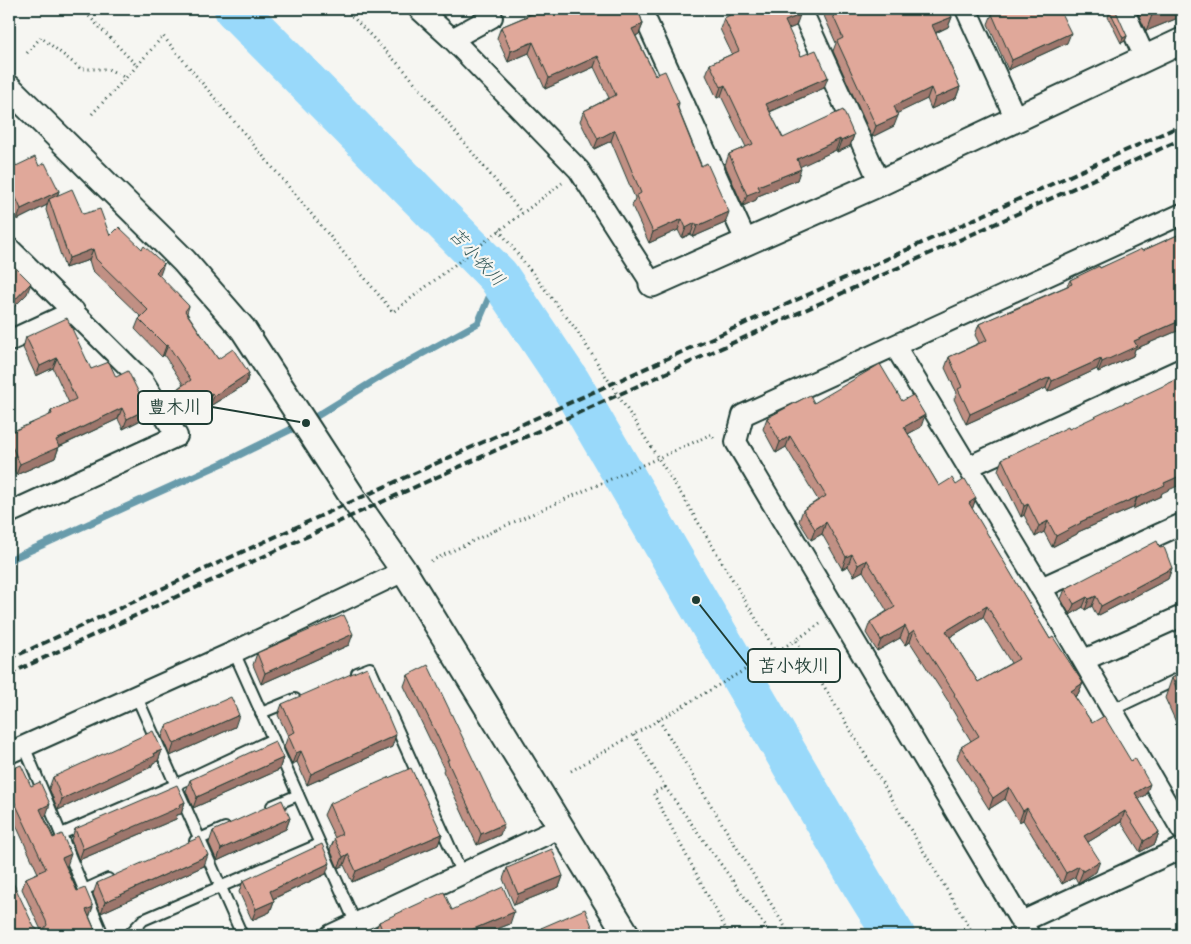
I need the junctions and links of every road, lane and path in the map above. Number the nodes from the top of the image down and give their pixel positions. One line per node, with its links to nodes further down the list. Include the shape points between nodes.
1 (82, 9): 13 (path)
2 (344, 9): 20 (path, via 406,72)
3 (419, 9): 9 (street)
4 (488, 9): 9 (street, via 492,17)
5 (641, 9): 23 (street)
6 (801, 9): 19 (street)
7 (966, 9): 17 (street)
8 (1123, 9): 12 (street)
9 (452, 39): 18 (street)
10 (1182, 41): 12 (street)
11 (27, 53): 14 (path, via 41,37 81,69 108,69)
12 (1145, 58): 17 (street)
13 (137, 66): 14 (path); 22 (path, via 163,36 393,312)
14 (126, 78): 16 (path)
15 (9, 88): 35 (street, via 184,262 243,329)
16 (92, 114)
17 (1016, 119): 19 (street)
18 (579, 170): 20 (path); 25 (street)
19 (880, 183): 23 (street)
20 (522, 213): 22 (path)
21 (1182, 214): 28 (street)
22 (499, 230): 41 (path, via 575,328 683,497)
23 (746, 241): 25 (street)
24 (9, 248): 26 (street)
25 (652, 284)
26 (74, 311): 27 (street); 32 (street, via 143,381 177,436)
27 (9, 341)
28 (895, 346): 31 (street); 71 (street, via 743,415 736,442)
29 (1182, 369): 31 (street)
30 (716, 443): 34 (path, bridge, via 711,434)
31 (968, 467): 36 (street)
32 (9, 513)
33 (1182, 524): 36 (street)
34 (431, 561)
35 (404, 571): 40 (street); 60 (street)
36 (1041, 588): 42 (street)
37 (815, 616): 39 (path, via 820,625)
38 (1182, 616): 42 (street)
39 (796, 640): 41 (path); 81 (path)
40 (234, 652): 46 (street); 48 (lane)
41 (776, 652): 49 (path)
42 (1084, 660): 47 (street)
43 (352, 676): 68 (lane, via 370,668)
44 (1182, 677): 47 (lane)
45 (306, 694): 48 (lane)
46 (136, 696): 52 (street); 54 (lane)
47 (1112, 710): 57 (street)
48 (261, 713): 51 (lane)
49 (659, 720): 50 (path); 80 (path)
50 (634, 735): 53 (path); 55 (path)
51 (273, 739): 54 (lane); 56 (lane)
52 (16, 749): 62 (lane)
53 (571, 771)
54 (175, 784): 62 (lane); 63 (lane)
55 (665, 787): 78 (path, via 652,793); 79 (path)
56 (298, 795): 58 (lane); 64 (lane)
57 (1177, 810): 61 (street)
58 (262, 811)
59 (235, 823): 63 (lane)
60 (562, 827): 68 (street); 77 (street)
61 (1182, 830)
62 (61, 834): 70 (lane)
63 (199, 839): 65 (lane); 69 (lane)
64 (320, 844): 69 (lane); 72 (lane)
65 (181, 847)
66 (1182, 848): 71 (street)
67 (119, 874): 70 (lane)
68 (462, 874): 72 (street)
69 (220, 887): 74 (lane, via 143,920); 75 (lane)
70 (84, 890): 73 (lane)
71 (1025, 929)
72 (357, 930): 76 (street)
73 (103, 935)
74 (129, 935)
75 (242, 935)
76 (331, 935)
77 (628, 935)
78 (728, 935)
79 (772, 935)
80 (790, 935)
81 (974, 935)

